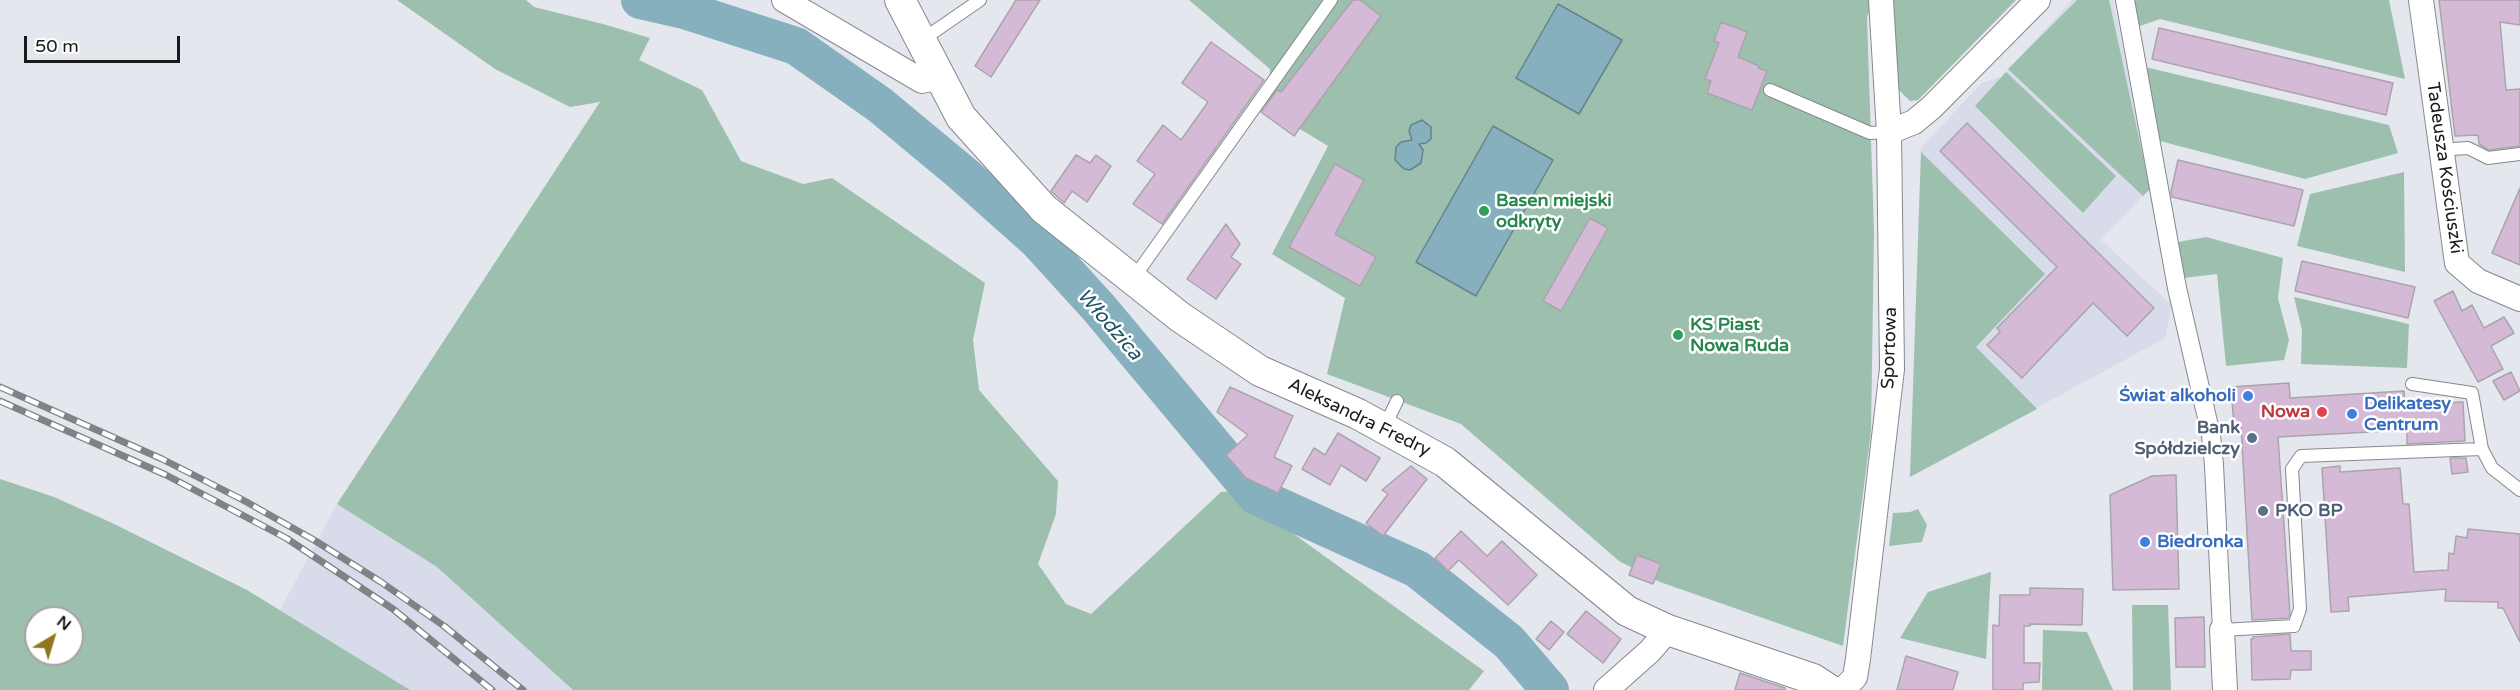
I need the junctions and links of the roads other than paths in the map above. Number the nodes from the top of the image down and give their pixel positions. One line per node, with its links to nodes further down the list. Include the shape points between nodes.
1 (784, 0): 10 (street, via 922,81)
2 (900, 0): 9 (street, Aleksandra Fredry)
3 (980, 0): 9 (lane)
4 (1331, 0): 15 (lane)
5 (1881, 0): 12 (street, Sportowa)
6 (2038, 0): 12 (street, via 1932,107 1914,122)
7 (2125, 0): 23 (street, via 2177,288 2211,435)
8 (2421, 0): 16 (street, Tadeusza Kościuszki, via 2457,263 2478,281)
9 (921, 40): 10 (street, Aleksandra Fredry)
10 (938, 76): 15 (street, Aleksandra Fredry, via 961,117 1044,209)
11 (1770, 90): 12 (lane, via 1870,133)
12 (1889, 132): 26 (street, Sportowa, via 1892,369 1858,659 1855,676)
13 (2453, 148): 14 (lane, via 2468,148 2488,159)
14 (2520, 154)
15 (1133, 279): 19 (street, Aleksandra Fredry, via 1180,318 1260,370)
16 (2520, 298)
17 (2412, 384): 20 (lane, via 2472,393)
18 (1397, 401): 19 (lane)
19 (1384, 428): 22 (street, Aleksandra Fredry, via 1445,462 1628,610)
20 (2482, 449): 21 (lane, via 2492,468); 23 (lane, via 2301,456 2292,469 2300,609 2294,626)
21 (2520, 490)
22 (1668, 630): 24 (street); 25 (street, Aleksandra Fredry, via 1813,679)
23 (2222, 630): 27 (street)
24 (1606, 690)
25 (1830, 690)
26 (1843, 690)
27 (2225, 690)

